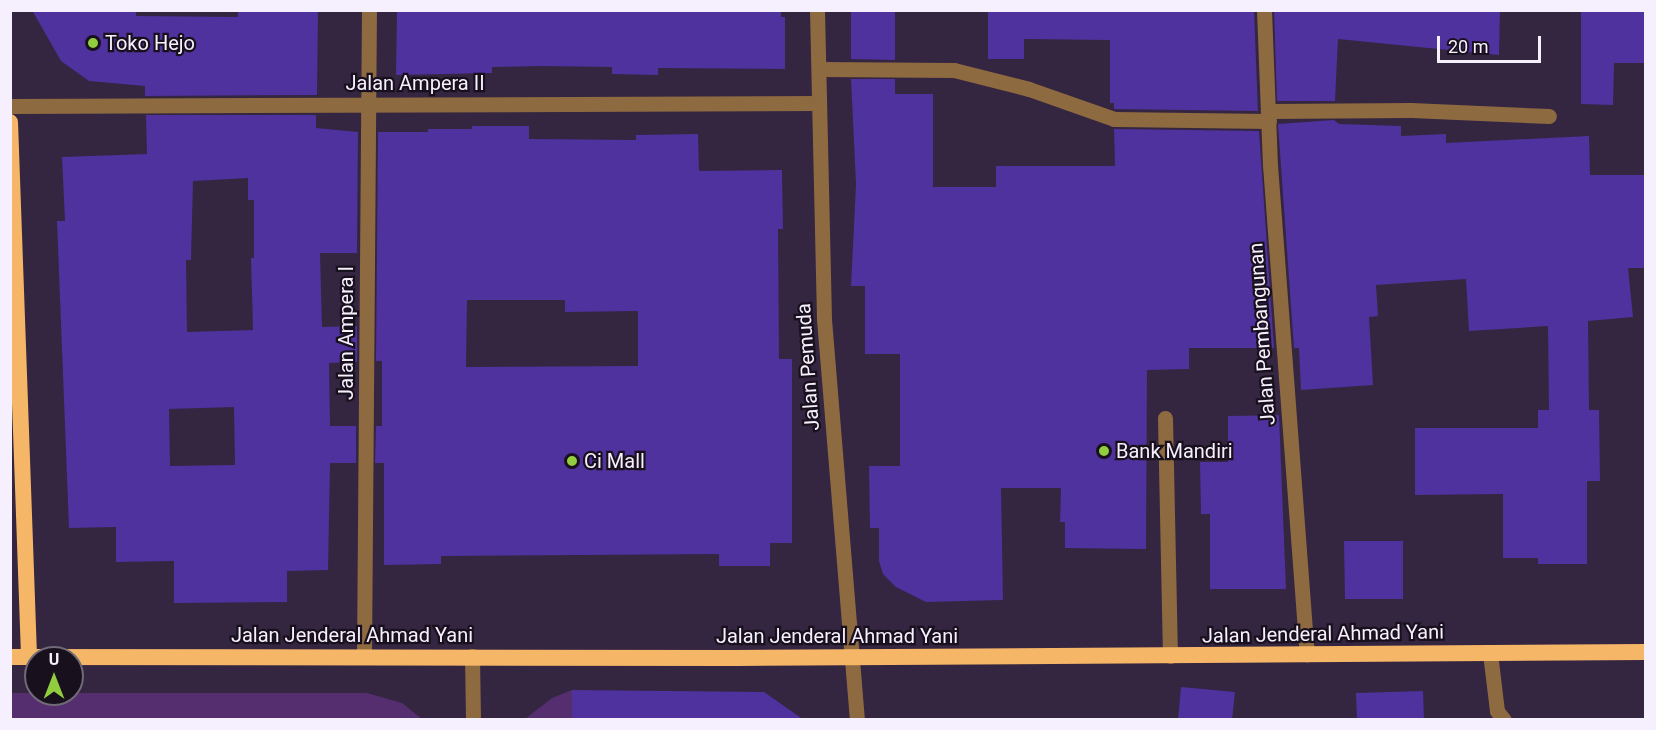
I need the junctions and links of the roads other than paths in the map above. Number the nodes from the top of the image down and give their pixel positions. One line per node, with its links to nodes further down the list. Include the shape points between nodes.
1 (369, 10): 6 (street, Jalan Ampera I)
2 (817, 10): 4 (street, Jalan Pemuda)
3 (1264, 10): 8 (street, Jalan Pembangunan)
4 (819, 69): 5 (street, Jalan Pemuda); 8 (street, via 954,70 1029,88 1114,119)
5 (819, 103): 6 (street, Jalan Ampera II); 20 (street, Jalan Pemuda, via 824,320)
6 (369, 104): 7 (street, Jalan Ampera II); 17 (street, Jalan Ampera I)
7 (10, 106)
8 (1268, 116): 9 (street, via 1412,110); 15 (street, Jalan Pembangunan)
9 (1549, 116)
10 (10, 122): 12 (highway)
11 (1165, 418): 19 (street)
12 (29, 646)
13 (1646, 652): 14 (highway, Jalan Jenderal Ahmad Yani)
14 (1490, 653): 15 (highway, Jalan Jenderal Ahmad Yani); 23 (street, via 1497,711)
15 (1307, 655): 19 (highway, Jalan Jenderal Ahmad Yani)
16 (84, 656): 17 (highway, Jalan Jenderal Ahmad Yani)
17 (364, 656): 18 (highway, Jalan Jenderal Ahmad Yani)
18 (472, 656): 20 (highway, Jalan Jenderal Ahmad Yani); 21 (street)
19 (1170, 656): 20 (highway, Jalan Jenderal Ahmad Yani)
20 (852, 657): 22 (street, Jalan Pemuda)
21 (473, 720)
22 (857, 720)
23 (1504, 720)

